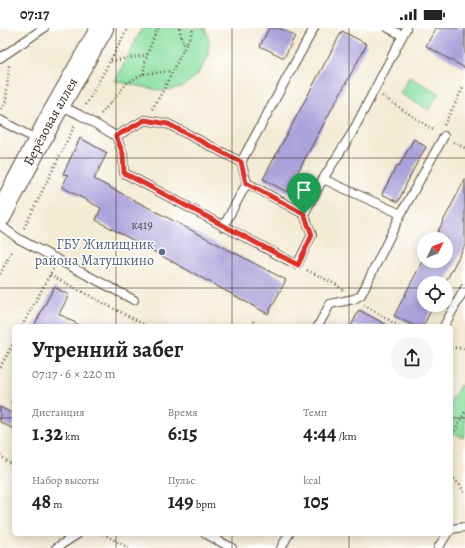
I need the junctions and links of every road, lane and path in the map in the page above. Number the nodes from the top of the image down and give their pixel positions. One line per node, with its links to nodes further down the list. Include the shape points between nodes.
1 (44, 28): 10 (lane)
2 (102, 28): 18 (street, Берёзовая аллея)
3 (128, 28): 13 (path)
4 (159, 28): 11 (path)
5 (179, 28): 9 (path)
6 (194, 28): 9 (path)
7 (314, 28): 28 (lane)
8 (388, 28): 17 (lane, via 404,32)
9 (184, 48): 14 (path)
10 (11, 51): 12 (lane); 19 (path, via 6,101)
11 (146, 55): 13 (path); 15 (path)
12 (0, 58)
13 (111, 61): 20 (path)
14 (173, 71): 15 (path); 22 (path)
15 (143, 74): 23 (path, via 127,83)
16 (464, 86): 25 (path, via 443,128)
17 (374, 91): 25 (path); 29 (lane)
18 (59, 105): 20 (lane); 26 (street, Берёзовая аллея)
19 (0, 111)
20 (80, 115): 23 (lane); 36 (path)
21 (0, 120): 26 (lane)
22 (145, 120): 24 (lane); 28 (lane, via 168,124)
23 (93, 123): 24 (lane)
24 (116, 136): 35 (lane, via 123,154 124,173)
25 (444, 136): 27 (path); 32 (lane)
26 (40, 140): 33 (street, Берёзовая аллея)
27 (465, 148)
28 (241, 162): 30 (lane)
29 (324, 179): 31 (lane); 32 (lane)
30 (246, 183): 31 (lane); 35 (lane)
31 (304, 214): 35 (lane, via 312,235 298,265)
32 (401, 214): 46 (lane, via 361,295 330,304)
33 (0, 216)
34 (0, 225): 36 (lane)
35 (223, 227)
36 (19, 239): 37 (lane); 38 (path)
37 (58, 260): 39 (path); 41 (lane)
38 (0, 274)
39 (50, 275): 43 (path); 44 (path)
40 (465, 288): 47 (lane)
41 (134, 300)
42 (254, 321): 45 (path)
43 (23, 324)
44 (143, 324)
45 (255, 324)
46 (319, 324)
47 (445, 324)
48 (12, 347): 51 (path)
49 (453, 347): 50 (path)
50 (465, 349)
51 (0, 367)
52 (465, 412): 53 (path)
53 (453, 434)
54 (0, 456): 55 (path)
55 (12, 465)
56 (453, 478): 57 (path)
57 (465, 494)
58 (465, 526): 59 (lane)
59 (453, 529)
60 (75, 536): 65 (lane)
61 (107, 536): 66 (path)
62 (210, 536): 67 (lane)
63 (288, 536): 68 (lane)
64 (446, 536): 69 (lane)
65 (56, 548)
66 (129, 548)
67 (232, 548)
68 (281, 548)
69 (438, 548)

